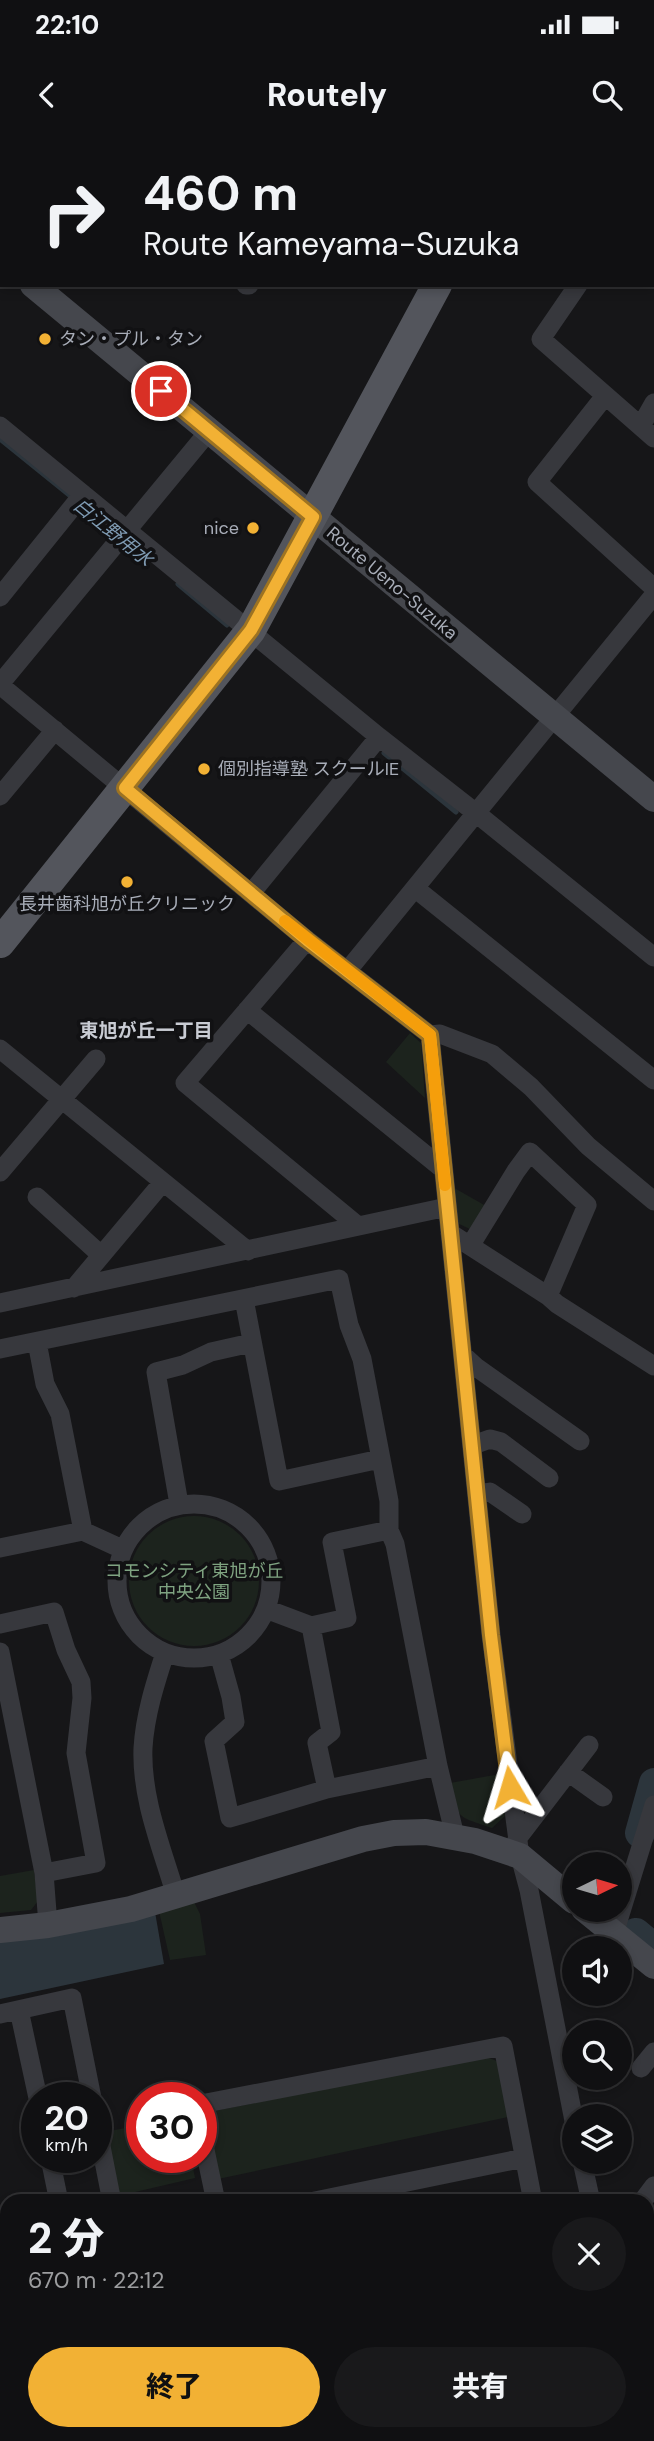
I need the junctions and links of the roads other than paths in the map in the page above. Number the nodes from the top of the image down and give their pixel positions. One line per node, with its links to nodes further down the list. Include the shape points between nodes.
1 (35, 287): 6 (main road, Route Ueno-Suzuka)
2 (436, 287): 10 (main road)
3 (577, 287): 4 (street, via 541,339)
4 (605, 396): 7 (street); 12 (street, via 537,482)
5 (654, 403): 7 (street)
6 (209, 431): 10 (main road, Route Ueno-Suzuka); 11 (street)
7 (647, 432)
8 (2, 433): 9 (street)
9 (79, 500): 11 (street); 14 (street)
10 (313, 517): 15 (main road); 17 (main road, Route Ueno-Suzuka)
11 (122, 535): 15 (street); 16 (street)
12 (654, 588)
13 (654, 595): 17 (street)
14 (0, 597)
15 (251, 630): 19 (street); 20 (main road)
16 (0, 685): 18 (street)
17 (554, 717): 22 (main road, Route Ueno-Suzuka); 23 (street)
18 (55, 730): 20 (street); 21 (street)
19 (379, 737): 23 (street); 25 (street)
20 (125, 788): 25 (street); 27 (main road)
21 (0, 796)
22 (654, 799)
23 (476, 813): 24 (street); 28 (street)
24 (416, 889): 29 (street); 34 (street)
25 (252, 892): 26 (street)
26 (307, 940): 29 (street); 30 (street)
27 (0, 943)
28 (654, 957)
29 (348, 970): 31 (street)
30 (247, 1010): 36 (street); 42 (street, via 185,1083)
31 (430, 1035): 36 (street); 40 (street, via 440,1034 492,1054 588,1146)
32 (0, 1049): 35 (street)
33 (96, 1059): 35 (street)
34 (654, 1080)
35 (61, 1099): 37 (street); 38 (street)
36 (443, 1169): 41 (street)
37 (0, 1172)
38 (163, 1182): 45 (street); 46 (street)
39 (37, 1197): 46 (street)
40 (654, 1201)
41 (447, 1207): 42 (street); 43 (street)
42 (356, 1225): 45 (street)
43 (450, 1233): 44 (street); 54 (street)
44 (470, 1246): 48 (street); 48 (street, via 530,1152 587,1205)
45 (248, 1251): 47 (street)
46 (101, 1255): 47 (street)
47 (74, 1288): 50 (street)
48 (548, 1296): 55 (street)
49 (244, 1299): 51 (street); 52 (street); 58 (street, via 339,1279 362,1359)
50 (0, 1303)
51 (37, 1342): 53 (street); 64 (street, via 45,1384 60,1414)
52 (251, 1343): 58 (street, via 279,1481); 61 (street, via 156,1372)
53 (0, 1349)
54 (464, 1356): 56 (street); 57 (street)
55 (654, 1366)
56 (580, 1441)
57 (473, 1445): 59 (street, via 490,1439 501,1442); 60 (street)
58 (380, 1459): 63 (street, via 389,1501)
59 (549, 1478)
60 (478, 1494): 62 (street, via 491,1492); 80 (street)
61 (179, 1504): 66 (street, via 144,1523); 67 (street, via 219,1508 252,1528 263,1544 269,1569)
62 (522, 1514)
63 (389, 1530): 69 (street, via 332,1542 347,1618); 74 (street)
64 (83, 1531): 65 (street); 66 (street)
65 (0, 1548)
66 (122, 1549): 71 (street, via 117,1588 122,1610 141,1637)
67 (266, 1609): 69 (street); 72 (street, via 246,1636)
68 (0, 1624): 81 (street, via 54,1612 80,1682 76,1753 96,1863)
69 (311, 1626): 76 (street, via 331,1732 317,1742)
70 (0, 1652): 81 (street)
71 (165, 1653): 72 (street, via 183,1657); 83 (street, via 151,1697 143,1766)
72 (219, 1654): 76 (street, via 235,1722 215,1741 230,1818)
73 (589, 1745): 75 (street)
74 (438, 1766): 76 (street); 79 (street)
75 (568, 1772): 77 (street); 80 (street)
76 (327, 1789)
77 (603, 1797)
78 (654, 1805): 87 (street)
79 (455, 1836): 80 (main road); 83 (main road, via 394,1833 363,1839)
80 (518, 1847): 82 (main road); 95 (street)
81 (44, 1872): 85 (street)
82 (562, 1889)
83 (176, 1896): 85 (main road)
84 (600, 1922): 87 (main road)
85 (48, 1925): 86 (main road)
86 (0, 1930)
87 (614, 1934): 88 (main road)
88 (654, 1966)
89 (10, 2012): 92 (street); 93 (street, via 72,1998)
90 (654, 2052): 91 (street)
91 (641, 2068)
92 (33, 2082)
93 (89, 2082)
94 (217, 2101): 96 (street, via 503,2046)
95 (571, 2104)
96 (524, 2158): 104 (street); 105 (street)
97 (53, 2173): 101 (street)
98 (107, 2173): 102 (street)
99 (210, 2173): 103 (street)
100 (585, 2174): 106 (street)
101 (57, 2194)
102 (111, 2194)
103 (214, 2194)
104 (349, 2194)
105 (531, 2194)
106 (589, 2194)

